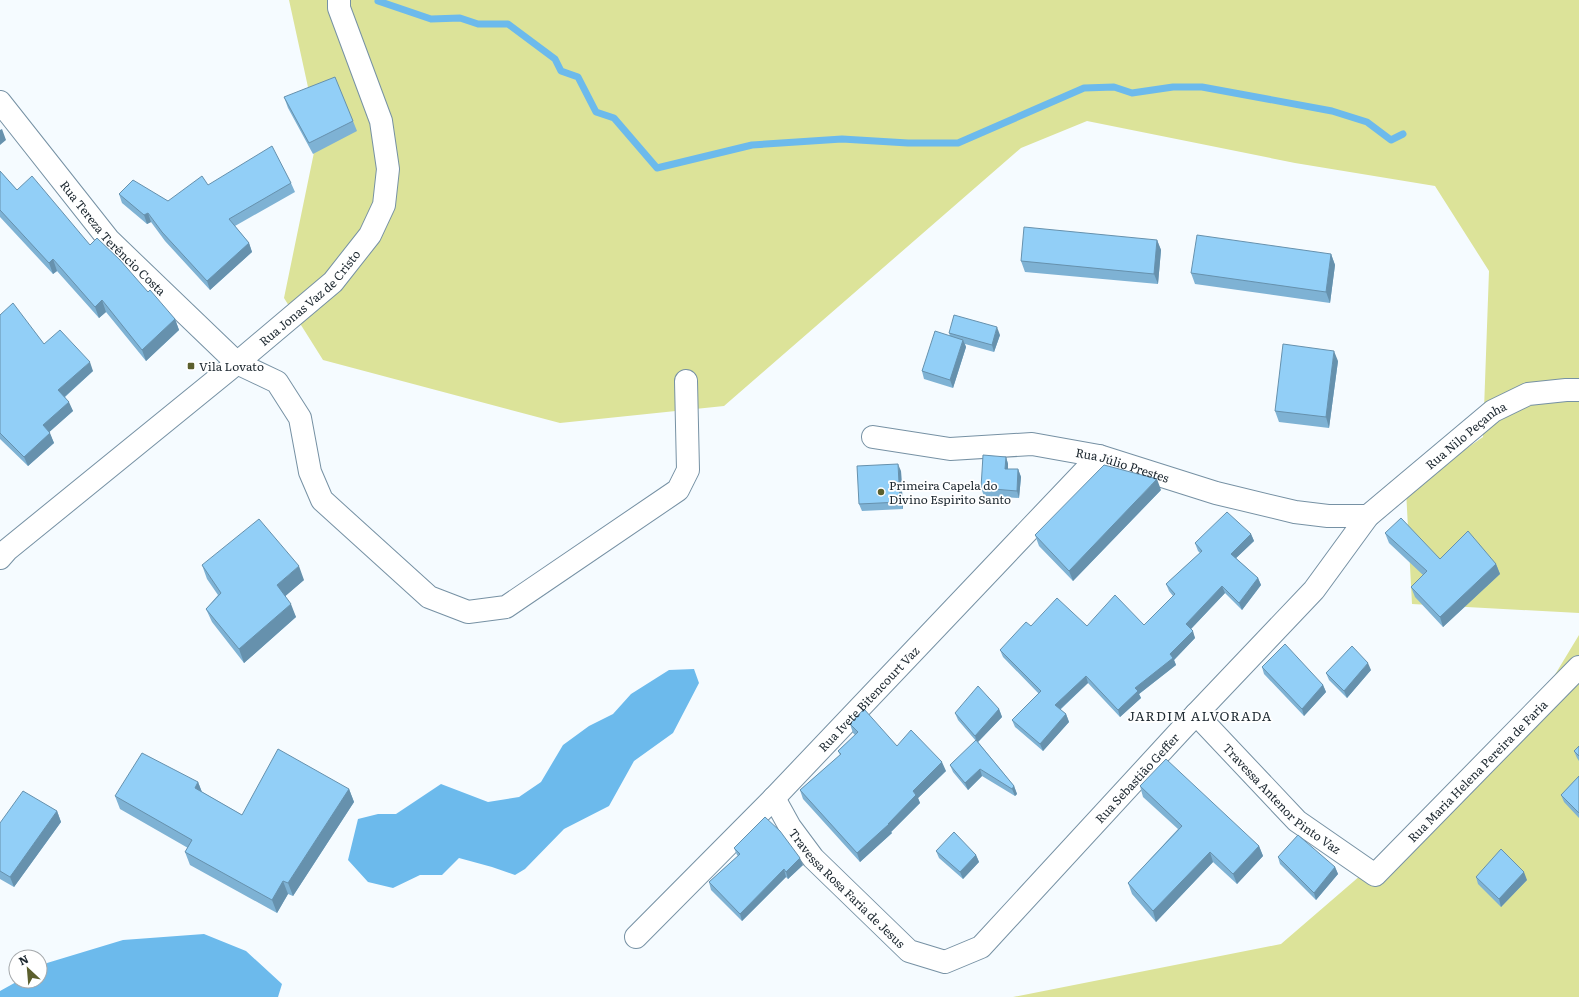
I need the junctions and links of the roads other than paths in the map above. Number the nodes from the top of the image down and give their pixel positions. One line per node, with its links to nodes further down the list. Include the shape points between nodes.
1 (339, 0): 3 (street, Rua Jonas Vaz de Cristo, via 339,8 381,121 388,169 384,205 370,236 333,282)
2 (0, 102): 3 (street, Rua Tereza Terêncio Costa, via 109,240)
3 (237, 363): 4 (street, Rua Tereza Terêncio Costa, via 277,382 300,418 310,472 322,500 429,597 468,612 506,607 678,490 688,470); 9 (street, Rua Jonas Vaz de Cristo)
4 (686, 381)
5 (1579, 390): 8 (street, Rua Nilo Peçanha, via 1528,394 1493,411)
6 (873, 437): 7 (street, Rua Júlio Prestes, via 950,449 1032,444)
7 (1099, 456): 8 (street, Rua Júlio Prestes, via 1216,493 1295,512 1328,516); 12 (street, Rua Ivete Bitencourt Vaz)
8 (1368, 516): 11 (street, Rua Sebastião Geffer, via 1314,590)
9 (2, 550)
10 (1579, 667): 13 (street, Rua Maria Helena Pereira de Faria)
11 (1196, 714): 13 (street, Travessa Antenor Pinto Vaz, via 1297,821); 15 (street, Rua Sebastião Geffer)
12 (774, 798): 14 (street, Rua Ivete Bitencourt Vaz); 15 (street, Travessa Rosa Faria de Jesus, via 790,827 813,858 908,951 945,962)
13 (1375, 875)
14 (636, 937)
15 (981, 946)

